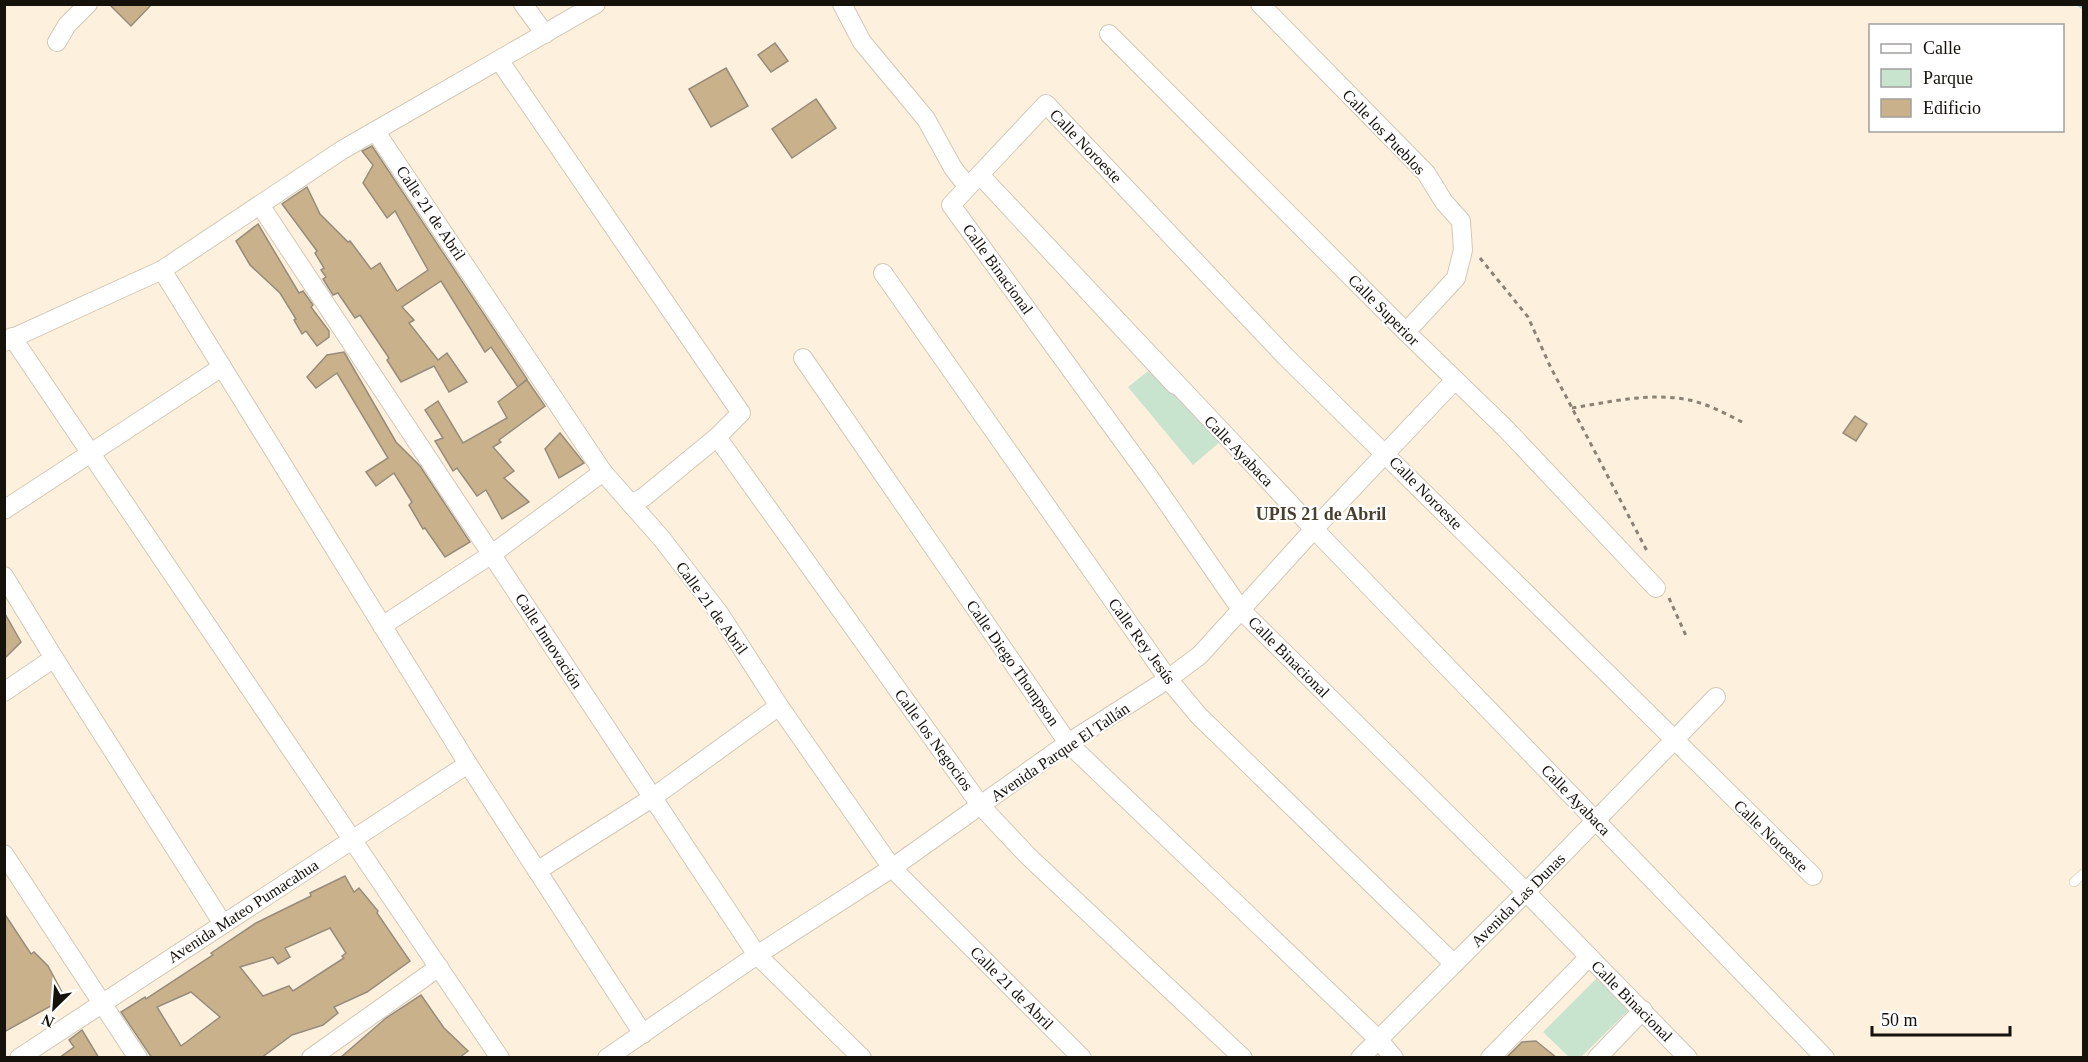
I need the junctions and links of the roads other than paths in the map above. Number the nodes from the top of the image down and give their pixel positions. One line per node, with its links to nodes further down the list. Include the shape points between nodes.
1 (88, 4): 8 (street)
2 (523, 4): 6 (street)
3 (596, 4): 6 (street)
4 (842, 4): 11 (street, via 861,42 926,119 954,168)
5 (1260, 4): 15 (street, Calle los Pueblos, via 1425,173 1461,221 1463,250 1456,278)
6 (545, 34): 9 (street)
7 (1109, 34): 15 (street, Calle Superior)
8 (57, 42)
9 (499, 60): 10 (street); 21 (street, via 741,413)
10 (376, 132): 12 (street); 24 (street, Calle 21 de Abril)
11 (972, 178): 20 (street); 22 (street, Calle Noroeste, via 1046,104 1285,356); 27 (street, Calle Ayabaca); 31 (street, Calle Binacional, via 951,205)
12 (260, 205): 13 (street); 28 (street, Calle Innovación)
13 (162, 270): 16 (street); 18 (street)
14 (883, 273): 34 (street, Calle Rey Jesús)
15 (1406, 332): 19 (street, Calle Superior)
16 (8, 339): 23 (street)
17 (803, 358): 39 (street, Calle Diego Thompson)
18 (222, 367): 23 (street); 32 (street)
19 (1455, 380): 22 (street, Avenida Parque El Tallán); 30 (street, Calle Superior)
20 (1175, 385)
21 (717, 437): 25 (street); 42 (street, Calle los Negocios)
22 (1385, 453): 27 (street, Avenida Parque El Tallán); 38 (street, Calle Noroeste)
23 (90, 454): 26 (street); 44 (street)
24 (603, 472): 25 (street, Calle 21 de Abril); 28 (street)
25 (632, 504): 37 (street, Calle 21 de Abril, via 719,613)
26 (4, 510)
27 (1314, 530): 31 (street, Avenida Parque El Tallán); 43 (street, Calle Ayabaca)
28 (492, 554): 32 (street); 41 (street, Calle Innovación)
29 (4, 576): 33 (street)
30 (1662, 591)
31 (1242, 611): 34 (street, Avenida Parque El Tallán, via 1200,655); 52 (street, Calle Binacional)
32 (382, 626): 40 (street)
33 (54, 658): 35 (street); 53 (street)
34 (1168, 679): 39 (street, Avenida Parque El Tallán); 56 (street, Calle Rey Jesús, via 1199,716)
35 (4, 692)
36 (1716, 697): 38 (street, Avenida Las Dunas)
37 (779, 706): 41 (street); 46 (street, Calle 21 de Abril)
38 (1674, 741): 43 (street, Avenida Las Dunas); 50 (street, Calle Noroeste)
39 (1068, 743): 42 (street, Avenida Parque El Tallán); 61 (street, Calle Diego Thompson)
40 (468, 764): 44 (street, Avenida Mateo Pumacahua); 47 (street)
41 (652, 798): 47 (street); 54 (street, Calle Innovación)
42 (981, 806): 46 (street, Avenida Parque El Tallán); 69 (street, Calle los Negocios, via 1028,856)
43 (1596, 820): 52 (street, Avenida Las Dunas); 75 (street, Calle Ayabaca)
44 (353, 839): 53 (street, Avenida Mateo Pumacahua); 57 (street)
45 (4, 854): 49 (street)
46 (892, 868): 54 (street, Avenida Parque El Tallán); 68 (street, Calle 21 de Abril)
47 (537, 871): 60 (street)
48 (2084, 873): 51 (lane)
49 (11, 876): 58 (street)
50 (1813, 876)
51 (2074, 882)
52 (1526, 892): 55 (street, Calle Binacional); 56 (street, Avenida Las Dunas)
53 (223, 924): 58 (street, Avenida Mateo Pumacahua)
54 (757, 955): 60 (street, Avenida Parque El Tallán); 62 (street, Calle Innovación)
55 (1589, 957): 59 (street, Calle Binacional); 72 (street)
56 (1455, 964): 61 (street, Avenida Las Dunas)
57 (439, 967): 65 (street); 66 (street)
58 (102, 1003): 63 (street, Avenida Mateo Pumacahua); 64 (street)
59 (1644, 1010): 73 (street); 74 (street, Calle Binacional)
60 (643, 1034): 67 (street, Avenida Parque El Tallán)
61 (1378, 1040): 70 (street, Avenida Las Dunas); 71 (street, Calle Diego Thompson)
62 (862, 1057)
63 (19, 1058)
64 (138, 1058)
65 (311, 1058)
66 (500, 1058)
67 (607, 1058)
68 (1082, 1058)
69 (1243, 1058)
70 (1360, 1058)
71 (1394, 1058)
72 (1490, 1058)
73 (1596, 1058)
74 (1688, 1058)
75 (1825, 1058)

